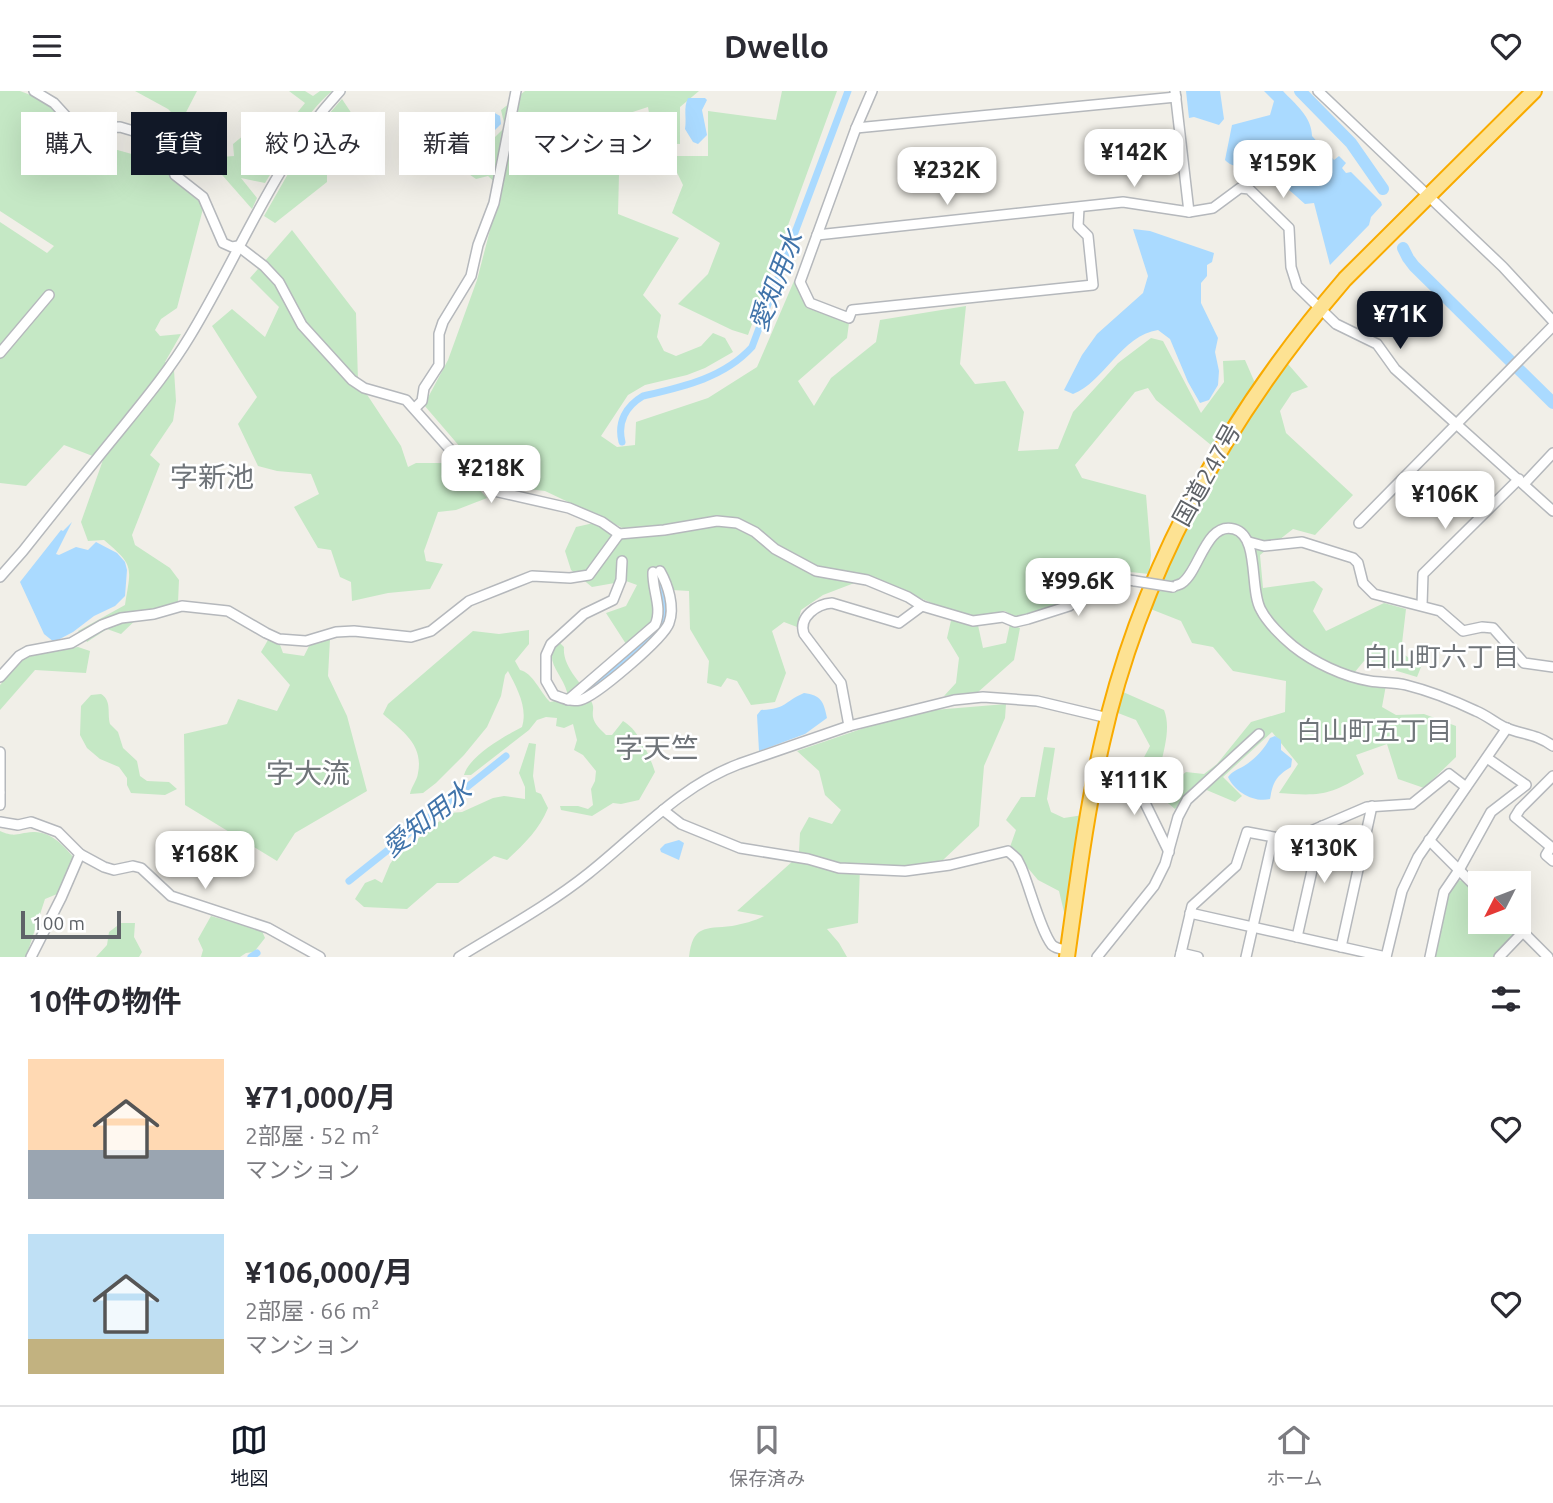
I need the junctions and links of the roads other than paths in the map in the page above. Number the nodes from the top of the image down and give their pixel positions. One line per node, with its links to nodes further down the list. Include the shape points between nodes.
1 (34, 91): 13 (street, via 54,103 75,126 120,127 153,143 170,160 175,175 203,197 223,243)
2 (340, 91): 13 (street, via 309,126)
3 (516, 91): 19 (street, via 495,203 471,276 443,322 439,365)
4 (872, 91): 8 (street)
5 (1318, 91): 9 (street)
6 (1534, 91): 9 (highway, 国道247号)
7 (1175, 94): 8 (street); 11 (street)
8 (856, 128): 12 (street)
9 (1427, 197): 15 (highway, 国道247号); 16 (street)
10 (1079, 208): 11 (street, via 1123,202); 12 (street); 12 (street, via 1079,226 1088,236 1093,285 852,310 849,318 810,303 800,282)
11 (1189, 212): 15 (street, via 1213,208 1240,188 1251,190 1289,228 1295,282)
12 (817, 235)
13 (238, 246): 19 (street, via 279,282 302,325 352,380 406,400); 31 (street, via 167,371)
14 (49, 295): 18 (street)
15 (1321, 307): 20 (street, via 1336,324 1377,344 1395,369); 36 (highway, 国道247号, via 1252,398 1192,498 1156,572)
16 (1553, 321)
17 (1553, 326): 20 (street)
18 (0, 353)
19 (415, 408): 27 (street, via 455,455 495,491 569,508)
20 (1456, 423): 24 (street); 26 (street)
21 (1553, 453): 22 (street)
22 (1544, 463): 23 (street); 24 (street)
23 (1553, 471)
24 (1521, 481): 25 (street); 32 (street, via 1423,574)
25 (1553, 511)
26 (1360, 523)
27 (619, 534): 33 (street, via 717,521 737,523 816,571 867,580); 35 (street, via 589,575 528,577 469,601 418,637 354,631 306,641 279,639 228,611 182,606 121,618 71,643 28,651)
28 (1250, 542): 32 (street, via 1264,546 1302,542 1353,558 1363,583 1374,594); 33 (street, bridge, via 1235,529 1217,532 1185,581 1172,587 1117,578 1069,606 1015,622 1003,617 973,621); 38 (street, via 1261,611 1292,645 1349,676 1422,690)
29 (622, 561): 30 (street, via 613,600 572,624 551,644 546,681 554,695 568,700 654,625 658,614 653,586)
30 (656, 572)
31 (0, 577)
32 (1422, 605): 34 (street, via 1440,611 1463,631 1493,628 1524,663)
33 (922, 606): 37 (street, via 899,623 832,603 822,604 805,617 804,633 841,683)
34 (1553, 667)
35 (0, 677)
36 (1108, 718): 37 (street, via 1037,701 983,697); 65 (highway, 国道247号)
37 (849, 726): 49 (street, via 722,771)
38 (1507, 728): 40 (street, via 1535,735); 42 (street)
39 (1259, 734): 54 (street, via 1187,800)
40 (1553, 746)
41 (0, 752): 46 (street)
42 (1487, 758): 45 (street); 57 (street, via 1526,785 1491,812)
43 (1128, 768): 54 (street)
44 (1553, 776): 56 (street, via 1515,817 1551,848 1546,855)
45 (1466, 787): 48 (street, via 1449,774 1412,804); 53 (street)
46 (0, 793): 47 (street)
47 (0, 805)
48 (1372, 806): 51 (street); 64 (street)
49 (663, 810): 65 (street, via 681,824 740,848 839,868 905,871 1009,852 1021,867 1051,943); 69 (street, via 569,888)
50 (0, 822): 55 (street, via 31,822 58,832)
51 (1322, 826): 52 (street, via 1290,840); 63 (street)
52 (1273, 838): 59 (street, via 1247,832 1236,866); 60 (street)
53 (1429, 841): 57 (street); 73 (street, via 1402,891)
54 (1169, 852): 70 (street, via 1150,892)
55 (80, 854): 67 (street); 68 (street, via 114,870 141,868 172,896 268,928)
56 (1553, 861)
57 (1459, 870): 58 (street); 74 (street, via 1444,892)
58 (1468, 879)
59 (1190, 913): 60 (street); 66 (street)
60 (1253, 927): 63 (street); 72 (street)
61 (1520, 935): 75 (street)
62 (1526, 935): 76 (street)
63 (1297, 937): 64 (street)
64 (1341, 947): 73 (street)
65 (1067, 953)
66 (1181, 955): 71 (street)
67 (31, 957)
68 (320, 957)
69 (459, 957)
70 (1097, 957)
71 (1198, 957)
72 (1246, 957)
73 (1386, 957)
74 (1430, 957)
75 (1499, 957)
76 (1548, 957)

